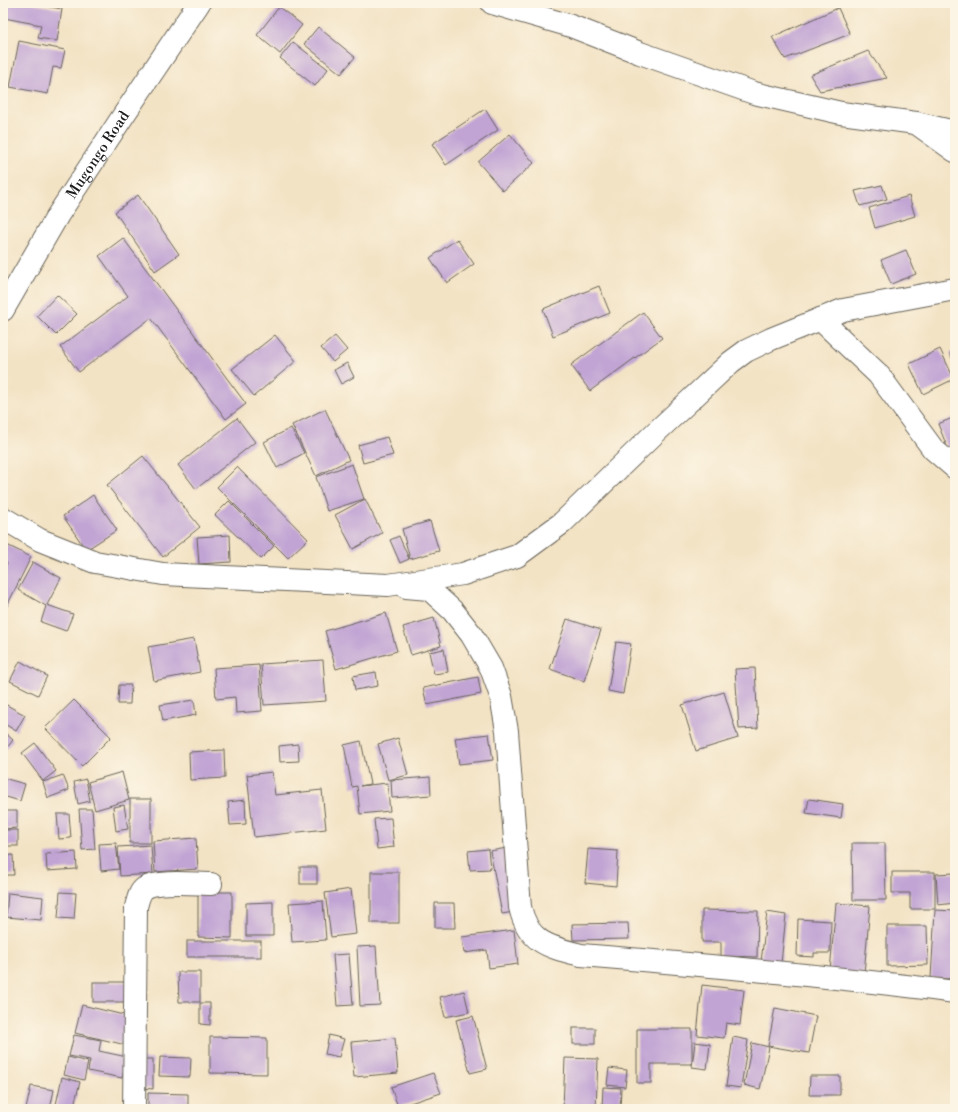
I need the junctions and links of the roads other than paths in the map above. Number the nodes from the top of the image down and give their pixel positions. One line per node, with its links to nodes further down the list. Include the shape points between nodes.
1 (199, 3): 7 (street, Mugongo Road, via 58,216)
2 (492, 3): 3 (street, via 571,26 754,93 841,113)
3 (916, 123): 4 (street); 5 (street)
4 (955, 132)
5 (955, 151)
6 (955, 289): 8 (street, via 843,310)
7 (3, 310)
8 (820, 319): 9 (street, via 878,374 933,449); 11 (street, via 770,339 731,362 562,523 517,556 463,574)
9 (955, 468)
10 (3, 518): 11 (street, via 40,540 95,562 163,574)
11 (388, 585): 13 (street, via 429,589 453,610 491,668 501,696 507,730 520,907 523,921 542,943 581,955 900,984)
12 (211, 884): 14 (street, via 155,885 145,888 139,896 136,907)
13 (955, 992)
14 (134, 1109)

